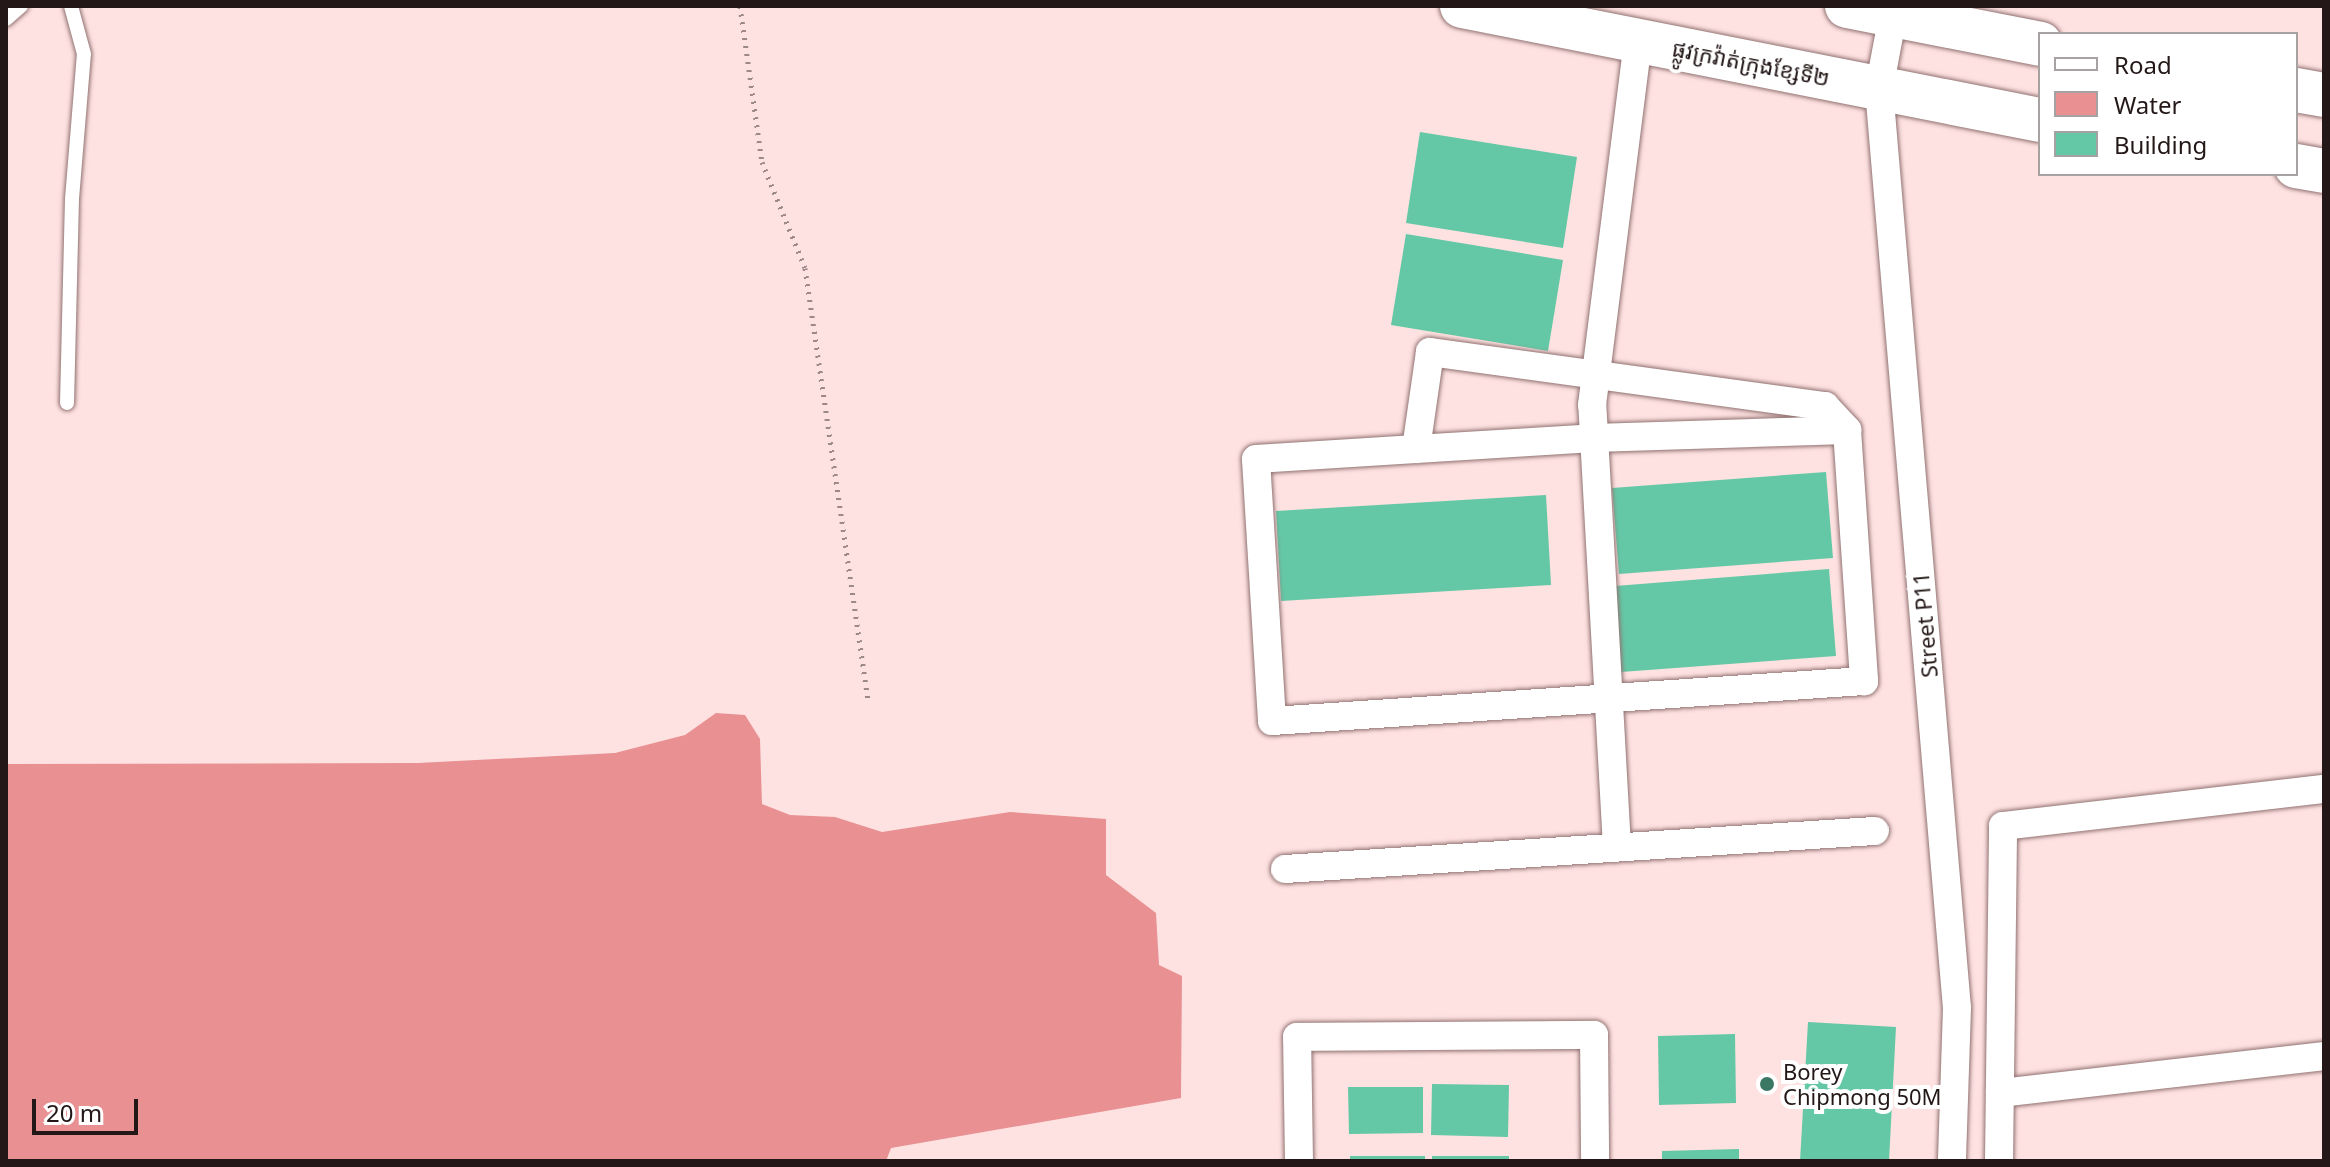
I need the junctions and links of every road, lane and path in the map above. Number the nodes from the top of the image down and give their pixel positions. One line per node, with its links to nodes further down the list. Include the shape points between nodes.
1 (21, 6): 7 (lane)
2 (71, 6): 17 (lane, via 84,54 70,230)
3 (740, 6): 22 (path, via 762,162 805,268)
4 (1462, 6): 8 (main road, ផ្លូវក្រវ៉ាត់ក្រុងខ្សែទី២)
5 (1847, 6): 6 (main road)
6 (1893, 15): 9 (main road); 10 (street, Street P11)
7 (6, 19)
8 (1638, 41): 10 (main road, ផ្លូវក្រវ៉ាត់ក្រុងខ្សែទី២); 16 (street)
9 (2038, 44)
10 (1879, 89): 13 (main road, ផ្លូវក្រវ៉ាត់ក្រុងខ្សែទី២); 31 (street, Street P11, via 1957,1008)
11 (2298, 90): 12 (main road)
12 (2324, 95)
13 (2038, 120)
14 (2298, 166): 15 (main road)
15 (2324, 171)
16 (1596, 374): 18 (street, via 1825,406); 19 (street); 20 (street, via 1430,352)
17 (67, 403)
18 (1847, 430): 19 (street); 21 (street, via 1864,681)
19 (1594, 438): 20 (street); 21 (street)
20 (1416, 449): 21 (street, via 1256,459 1272,721)
21 (1609, 698): 25 (street)
22 (868, 701)
23 (2324, 789): 28 (street, via 2003,826)
24 (1875, 831): 25 (street)
25 (1617, 847): 26 (street)
26 (1285, 869)
27 (2324, 1056): 28 (street)
28 (2000, 1093): 32 (street)
29 (1299, 1161): 30 (street, via 1297,1037 1579,1035 1594,1035)
30 (1595, 1161)
31 (1952, 1161)
32 (1999, 1161)

